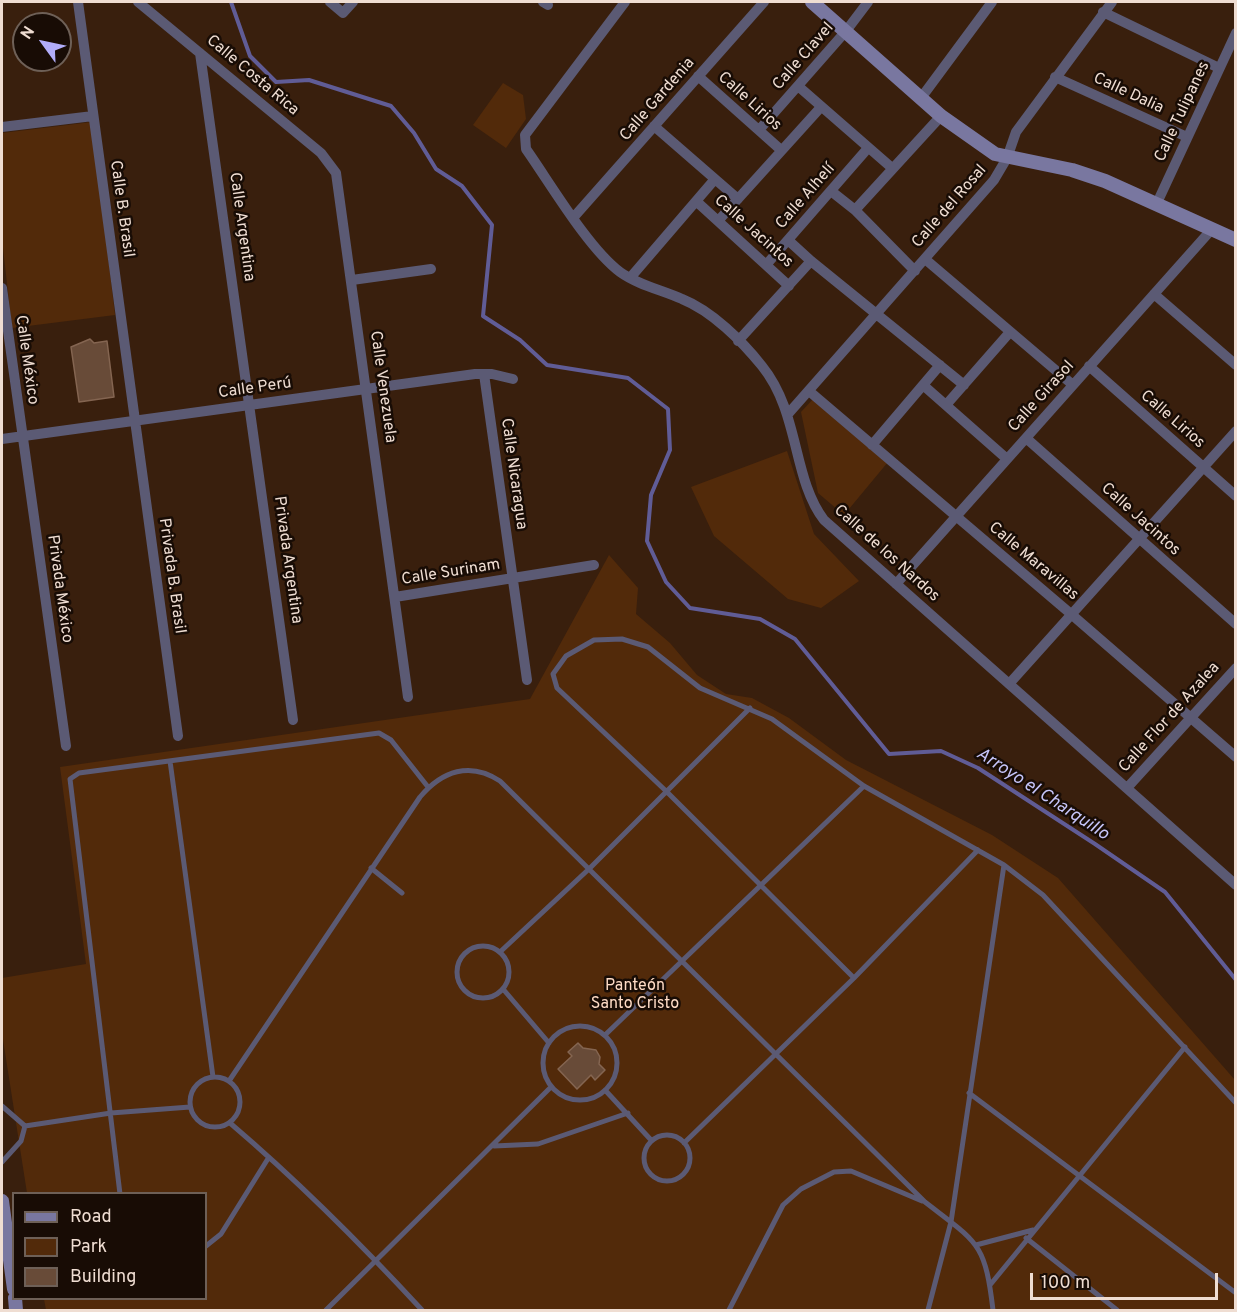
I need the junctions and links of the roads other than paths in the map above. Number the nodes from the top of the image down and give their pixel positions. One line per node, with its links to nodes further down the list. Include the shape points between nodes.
1 (78, 2): 21 (street, Calle B. Brasil)
2 (138, 2): 14 (street, Calle Costa Rica)
3 (330, 2): 4 (street, via 344,13)
4 (352, 2)
5 (625, 2): 38 (street, via 525,135 526,149)
6 (764, 2): 16 (street, Calle Gardenia)
7 (812, 2): 12 (street)
8 (868, 2): 12 (street, Calle Clavel)
9 (992, 2): 19 (street)
10 (1112, 2): 11 (street, Calle del Rosal)
11 (1104, 12): 15 (street); 17 (street, Calle del Rosal)
12 (846, 32): 18 (street, Calle Clavel); 19 (street)
13 (1236, 33): 15 (street, Calle Tulipanes)
14 (200, 53): 32 (street, Calle Costa Rica, via 321,153 333,166); 66 (street, Calle Argentina)
15 (1219, 68): 26 (street, Calle Tulipanes)
16 (698, 76): 23 (street, Calle Gardenia); 25 (street, Calle Lirios)
17 (1055, 77): 26 (street, Calle Dalia); 29 (street, Calle del Rosal, via 1016,132)
18 (798, 86): 20 (street); 25 (street, Calle Clavel)
19 (921, 98): 22 (street)
20 (821, 107): 27 (street); 28 (street)
21 (93, 116): 24 (street); 69 (street, Calle B. Brasil)
22 (941, 116): 29 (street, via 983,148); 30 (street)
23 (654, 126): 31 (street, Calle Jacintos); 38 (street, Calle Gardenia)
24 (2, 127)
25 (759, 130): 28 (street, Calle Lirios)
26 (1187, 137): 36 (street, Calle Tulipanes)
27 (868, 148): 30 (street); 33 (street, Calle Alhelí)
28 (781, 150): 34 (street)
29 (1007, 158): 36 (street, via 1081,173); 43 (street, Calle del Rosal, via 994,180)
30 (892, 168): 37 (street)
31 (716, 179): 34 (street, Calle Jacintos); 35 (street)
32 (338, 180): 49 (street, Calle Venezuela)
33 (831, 191): 37 (street); 41 (street, Calle Alhelí)
34 (738, 199): 39 (street)
35 (696, 201): 39 (street, Calle Jacintos); 48 (street)
36 (1157, 203): 40 (street)
37 (855, 210): 47 (street)
38 (573, 218): 48 (street, Calle de los Nardos, via 611,265)
39 (718, 221): 45 (street, Calle Jacintos)
40 (1212, 229): 42 (street); 52 (street, Calle Girasol)
41 (789, 240): 44 (street, Calle Jacintos); 45 (street, Calle Alhelí)
42 (1236, 240)
43 (925, 259): 47 (street, Calle del Rosal); 54 (street)
44 (811, 261): 50 (street); 53 (street, Calle Jacintos)
45 (766, 265): 50 (street, Calle Jacintos)
46 (430, 269): 49 (street)
47 (915, 271): 53 (street, Calle del Rosal)
48 (630, 278): 55 (street, Calle de los Nardos, via 694,305)
49 (352, 280): 64 (street, Calle Venezuela)
50 (789, 286): 55 (street)
51 (2, 288): 71 (street, Calle México)
52 (1154, 294): 57 (street); 58 (street, Calle Girasol)
53 (877, 314): 56 (street, Calle Jacintos); 65 (street, Calle del Rosal)
54 (1010, 332): 62 (street); 63 (street)
55 (738, 341): 68 (street, Calle de los Nardos, via 771,380)
56 (940, 365): 61 (street); 62 (street, Calle Jacintos)
57 (1236, 365)
58 (1089, 366): 63 (street, Calle Girasol); 76 (street, Calle Lirios)
59 (484, 374): 60 (street, Calle Perú); 64 (street, Calle Perú); 81 (street, Calle Nicaragua)
60 (513, 379)
61 (923, 385): 67 (street); 74 (street)
62 (964, 385): 67 (street)
63 (1073, 385): 72 (street, Calle Girasol)
64 (367, 389): 66 (street, Calle Perú); 83 (street, Calle Venezuela)
65 (809, 391): 68 (street, Calle del Rosal); 74 (street, Calle Maravillas)
66 (251, 405): 69 (street, Calle Perú); 92 (street, Privada Argentina)
67 (946, 405): 75 (street)
68 (788, 414): 82 (street, Calle de los Nardos, via 817,511)
69 (135, 420): 71 (street, Calle Perú); 93 (street, Privada B. Brasil)
70 (1236, 431): 76 (street)
71 (22, 436): 73 (street, Calle Perú); 94 (street, Privada México)
72 (1026, 438): 75 (street, Calle Girasol); 79 (street, Calle Jacintos)
73 (2, 439)
74 (872, 446): 78 (street, Calle Maravillas)
75 (1007, 459): 78 (street, Calle Girasol)
76 (1203, 467): 77 (street, Calle Lirios); 79 (street)
77 (1236, 496)
78 (956, 517): 82 (street, Calle Girasol); 84 (street, Calle Maravillas)
79 (1138, 538): 84 (street); 85 (street, Calle Jacintos)
80 (594, 565): 81 (street, Calle Surinam)
81 (512, 579): 83 (street, Calle Surinam); 87 (street, Calle Nicaragua)
82 (896, 584): 88 (street, Calle de los Nardos)
83 (395, 597): 89 (street, Calle Venezuela)
84 (1071, 614): 88 (street); 91 (street, Calle Maravillas)
85 (1236, 624)
86 (1236, 668): 91 (street, Calle Flor de Azalea)
87 (527, 680)
88 (1009, 684): 99 (street, Calle de los Nardos)
89 (408, 697)
90 (750, 708): 97 (lane, via 772,719); 100 (lane); 100 (lane, via 700,688 659,654 635,642 594,640 566,656 554,674 557,688)
91 (1191, 718): 95 (street, Calle Maravillas); 99 (street, Calle Flor de Azalea)
92 (293, 720)
93 (178, 736)
94 (66, 746)
95 (1236, 757)
96 (170, 760): 98 (lane, via 379,733 391,740); 116 (lane); 124 (lane, via 79,774 69,784)
97 (864, 786): 101 (lane); 105 (lane)
98 (428, 788): 103 (lane); 104 (lane, via 460,769 491,774)
99 (1127, 788): 106 (street, Calle de los Nardos)
100 (666, 791): 104 (lane); 105 (lane)
101 (978, 850): 102 (lane); 110 (lane)
102 (1004, 865): 114 (lane, via 1043,895); 120 (lane)
103 (371, 868): 107 (lane); 117 (lane)
104 (590, 868): 108 (lane); 109 (lane)
105 (761, 884): 109 (lane); 110 (lane)
106 (1236, 885)
107 (402, 893)
108 (500, 952): 111 (lane, via 509,974); 111 (lane, via 486,946 470,950 459,962 458,978 466,992 481,998 489,998)
109 (682, 960): 112 (lane); 115 (lane)
110 (854, 978): 115 (lane)
111 (503, 989): 113 (lane)
112 (605, 1035): 113 (lane, via 580,1025 564,1029); 119 (lane, via 613,1045 617,1061 615,1076)
113 (549, 1043): 118 (lane, via 542,1065)
114 (1185, 1047): 121 (lane); 133 (lane)
115 (776, 1053): 129 (lane); 136 (lane)
116 (213, 1077): 117 (lane); 123 (lane, via 195,1087)
117 (229, 1081): 126 (lane, via 241,1102)
118 (551, 1087): 119 (lane, via 576,1101); 130 (lane)
119 (606, 1090): 125 (lane)
120 (969, 1093): 133 (lane); 137 (lane)
121 (1236, 1103)
122 (2, 1106): 127 (lane)
123 (190, 1107): 124 (lane); 126 (lane, via 205,1126)
124 (111, 1113): 127 (lane); 134 (lane)
125 (628, 1113): 128 (lane); 130 (lane, via 538,1144)
126 (230, 1124): 131 (lane)
127 (25, 1126): 132 (lane, via 21,1142)
128 (651, 1140): 129 (lane, via 672,1135); 129 (lane, via 644,1153 646,1167 662,1180 676,1179 687,1169 690,1156)
129 (684, 1143)
130 (495, 1146): 142 (lane)
131 (269, 1156): 140 (lane, via 221,1234); 142 (lane)
132 (2, 1162)
133 (1080, 1175): 138 (lane); 145 (lane)
134 (120, 1192)
135 (2, 1201): 143 (street)
136 (925, 1203): 137 (lane); 148 (lane, via 851,1171 834,1172 801,1189 783,1205)
137 (951, 1222): 141 (lane); 149 (lane)
138 (1035, 1230): 139 (lane); 141 (lane)
139 (1026, 1238): 144 (lane); 151 (lane)
140 (207, 1245)
141 (976, 1245): 144 (lane, via 988,1268)
142 (376, 1261): 146 (lane); 147 (lane)
143 (12, 1274)
144 (990, 1285): 150 (lane)
145 (1236, 1293)
146 (326, 1311)
147 (422, 1311)
148 (729, 1311)
149 (928, 1311)
150 (993, 1311)
151 (1117, 1311)

